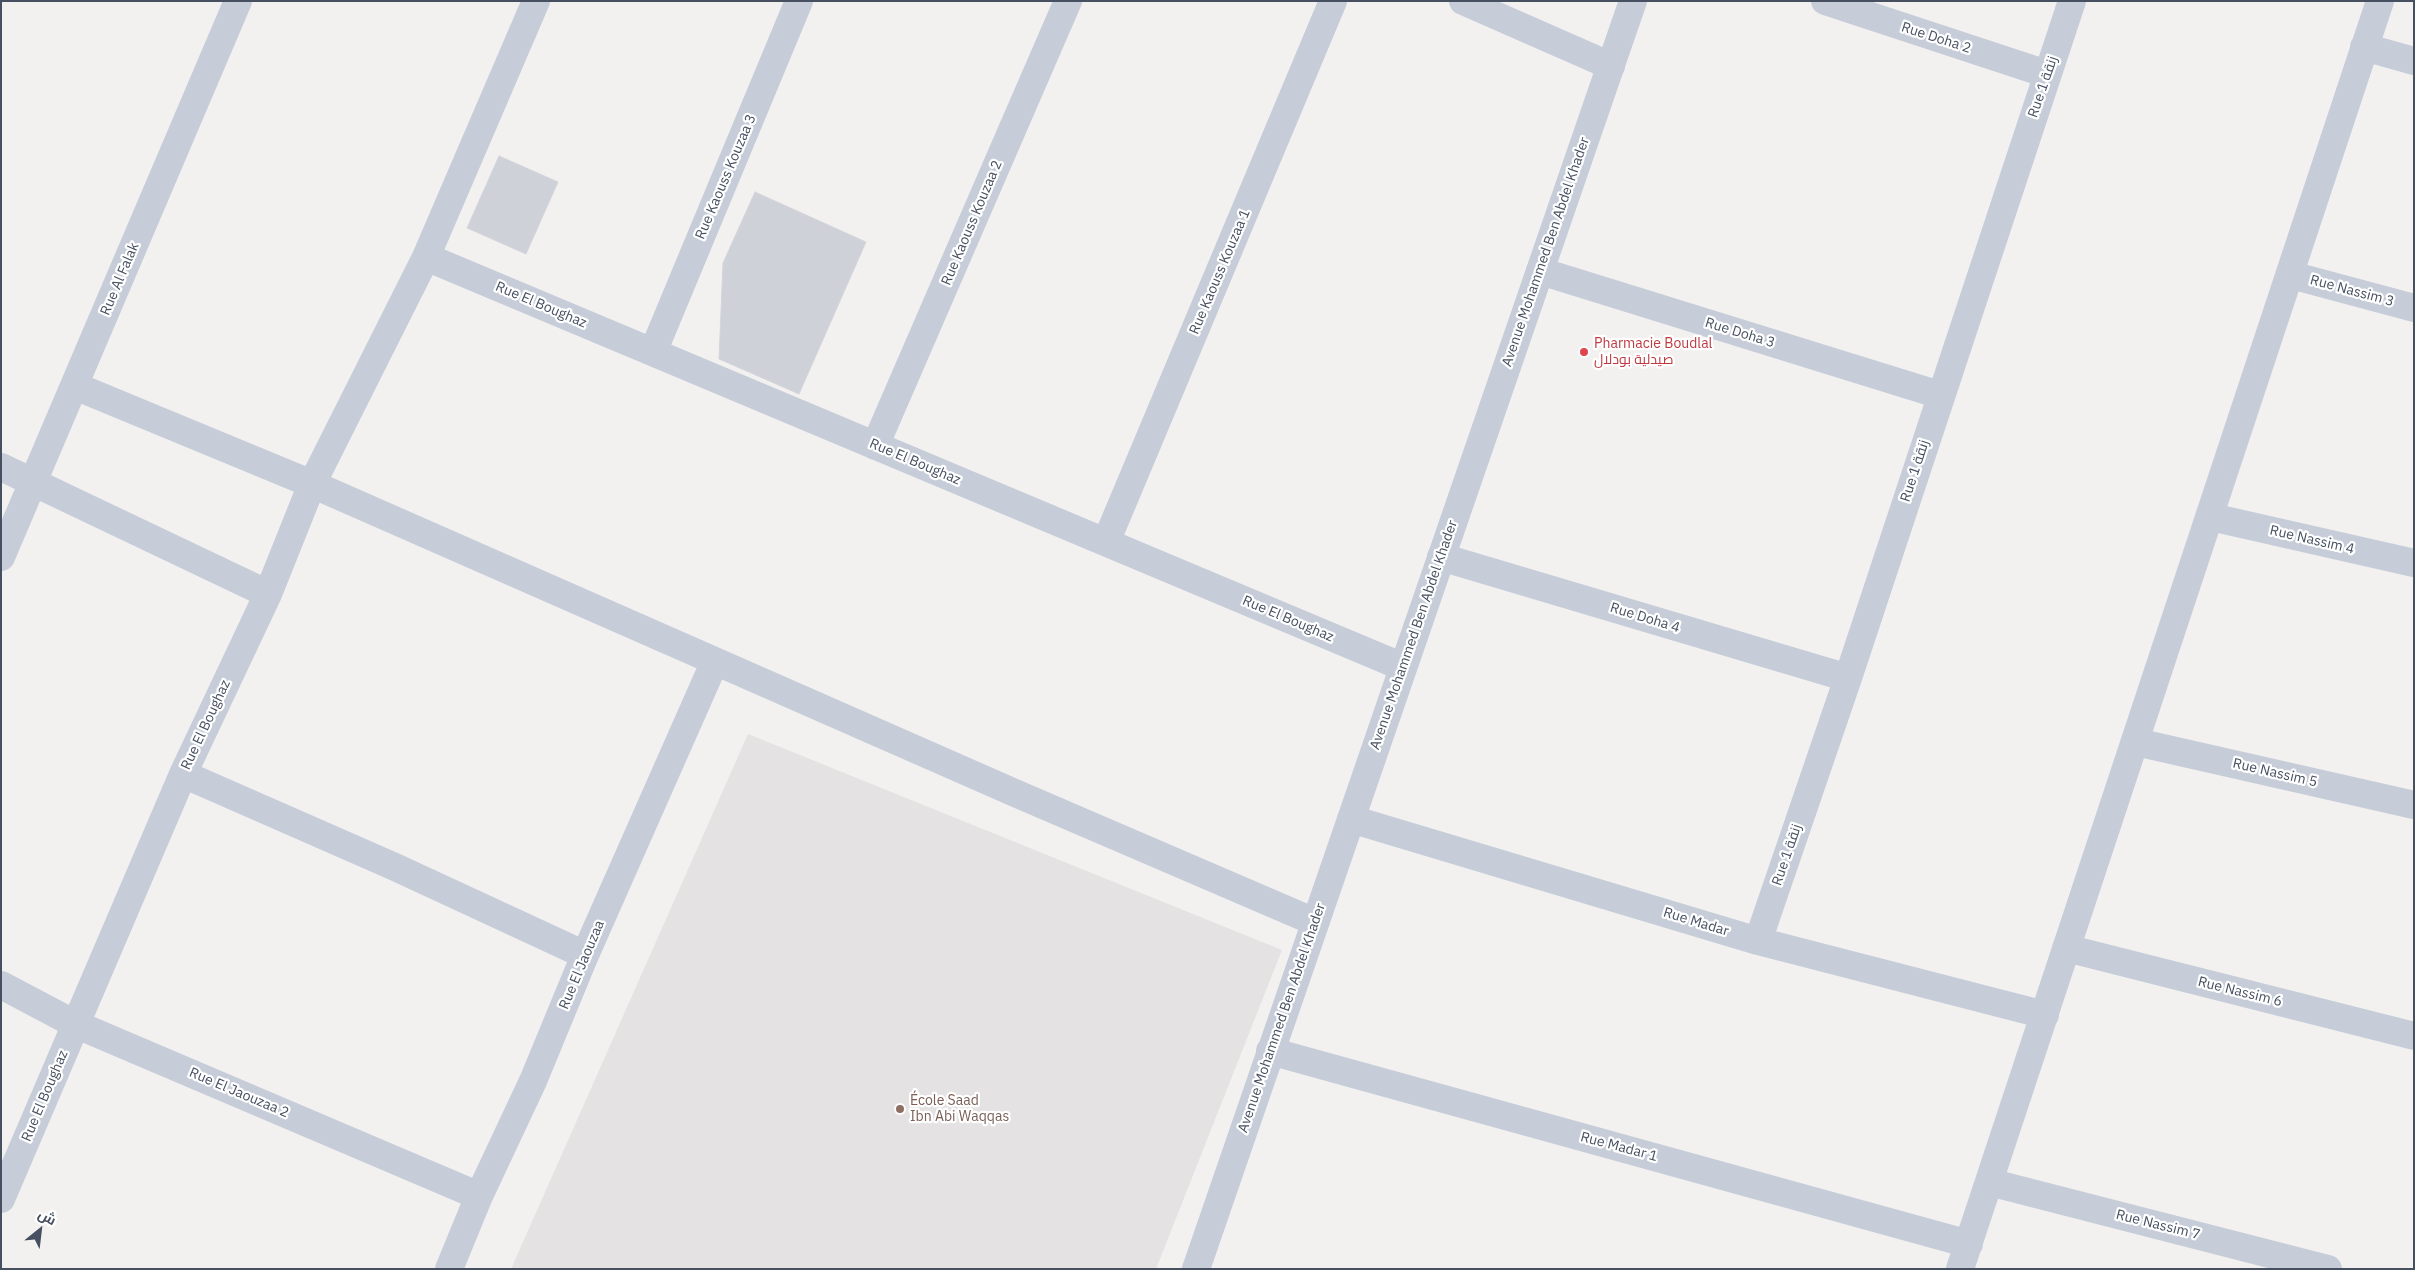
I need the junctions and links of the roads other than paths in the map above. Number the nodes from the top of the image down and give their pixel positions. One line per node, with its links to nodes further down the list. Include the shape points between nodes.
1 (238, 1): 20 (street, Rue Al Falak)
2 (536, 1): 15 (street, Rue El Boughaz)
3 (799, 1): 19 (street, Rue Kaouss Kouzaa 3)
4 (1068, 1): 22 (street, Rue Kaouss Kouzaa 2)
5 (1333, 1): 27 (street, Rue Kaouss Kouzaa 1)
6 (1463, 1): 13 (street)
7 (1633, 1): 13 (street, Avenue Mohammed Ben Abdel Khader)
8 (1825, 1): 14 (street, Rue Doha 2)
9 (2072, 1): 14 (street, Rue 1 زنقة)
10 (2380, 1): 11 (street)
11 (2364, 46): 12 (street); 17 (street)
12 (2414, 61)
13 (1611, 66): 16 (street, Avenue Mohammed Ben Abdel Khader)
14 (2048, 74): 21 (street, Rue 1 زنقة)
15 (426, 257): 19 (street, Rue El Boughaz); 25 (street, Rue El Boughaz)
16 (1540, 271): 21 (street, Rue Doha 3); 29 (street, Avenue Mohammed Ben Abdel Khader)
17 (2290, 275): 18 (street, Rue Nassim 3); 26 (street)
18 (2414, 308)
19 (653, 352): 22 (street, Rue El Boughaz)
20 (75, 386): 24 (street, Rue Al Falak); 25 (street)
21 (1940, 395): 34 (street, Rue 1 زنقة)
22 (875, 446): 27 (street, Rue El Boughaz)
23 (1, 467): 24 (street)
24 (34, 482): 28 (street, Rue Al Falak); 31 (street)
25 (312, 484): 31 (street, Rue El Boughaz); 32 (street)
26 (2211, 516): 30 (street, Rue Nassim 4); 35 (street)
27 (1106, 542): 33 (street, Rue El Boughaz)
28 (1, 557)
29 (1441, 557): 33 (street, Avenue Mohammed Ben Abdel Khader); 34 (street, Rue Doha 4)
30 (2414, 563)
31 (268, 594): 36 (street, Rue El Boughaz)
32 (715, 661): 39 (street); 42 (street, Rue El Jaouzaa)
33 (1403, 667): 38 (street, Avenue Mohammed Ben Abdel Khader)
34 (1848, 678): 40 (street, Rue 1 زنقة)
35 (2136, 742): 37 (street, Rue Nassim 5); 41 (street)
36 (183, 774): 42 (street, via 396,867); 45 (street, Rue El Boughaz)
37 (2414, 805)
38 (1350, 819): 39 (street, Avenue Mohammed Ben Abdel Khader); 40 (street, Rue Madar)
39 (1315, 922): 47 (street, Avenue Mohammed Ben Abdel Khader)
40 (1758, 941): 44 (street, Rue Madar)
41 (2066, 948): 44 (street); 46 (street, Rue Nassim 6)
42 (585, 956): 49 (street, Rue El Jaouzaa, via 533,1082)
43 (1, 985): 45 (street, Rue El Jaouzaa 2)
44 (2045, 1015): 48 (street)
45 (75, 1024): 49 (street, Rue El Jaouzaa 2); 50 (street, Rue El Boughaz)
46 (2414, 1036)
47 (1270, 1051): 51 (street, Rue Madar 1); 53 (street, Avenue Mohammed Ben Abdel Khader)
48 (1989, 1182): 51 (street); 54 (street, Rue Nassim 7)
49 (479, 1196): 52 (street, Rue El Jaouzaa)
50 (1, 1199)
51 (1964, 1256)
52 (449, 1269)
53 (1196, 1269)
54 (2328, 1269)

